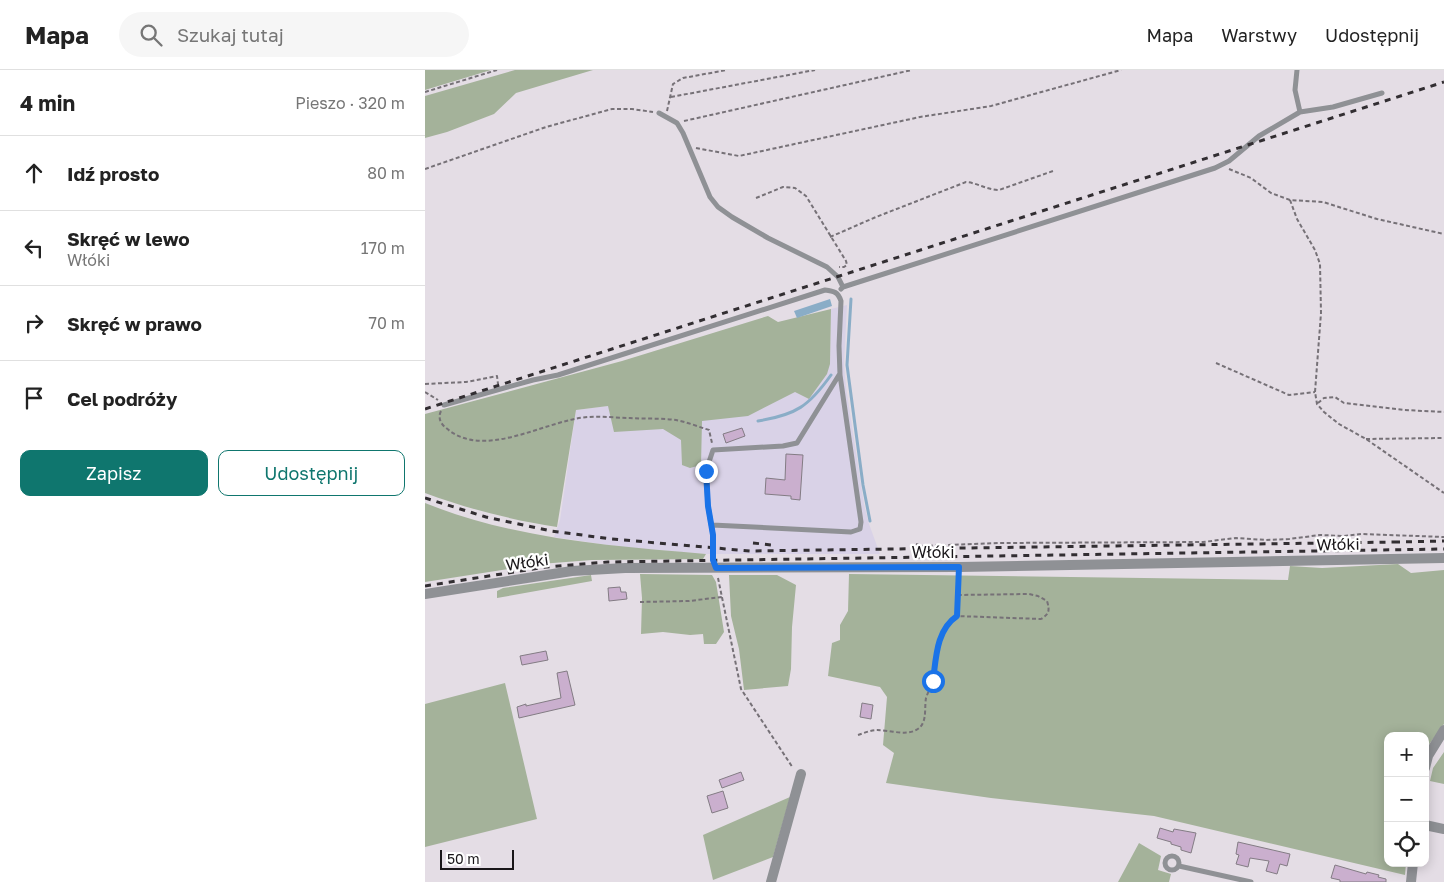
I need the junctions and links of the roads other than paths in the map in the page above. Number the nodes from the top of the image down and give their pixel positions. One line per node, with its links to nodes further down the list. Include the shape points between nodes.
1 (1297, 70): 3 (lane, via 1295,90)
2 (1382, 94): 3 (lane)
3 (1300, 112): 5 (lane, via 1259,136 1220,165)
4 (659, 113): 5 (lane, via 677,123 710,197 718,207 769,238 827,267)
5 (843, 287): 6 (lane)
6 (839, 294): 7 (lane); 8 (lane, via 825,290 558,376)
7 (840, 375): 9 (lane, via 797,443 713,450 706,471); 9 (lane, via 860,529 851,532)
8 (444, 405)
9 (712, 525): 11 (lane)
10 (1444, 558): 11 (street, Włóki)
11 (716, 568): 12 (street, Włóki, via 583,570)
12 (425, 594)
13 (1444, 730): 14 (street)
14 (1429, 754)
15 (801, 774): 20 (street)
16 (1429, 826): 17 (street)
17 (1444, 829)
18 (1179, 866): 21 (lane)
19 (1413, 867): 22 (street)
20 (771, 882)
21 (1251, 882)
22 (1411, 882)

